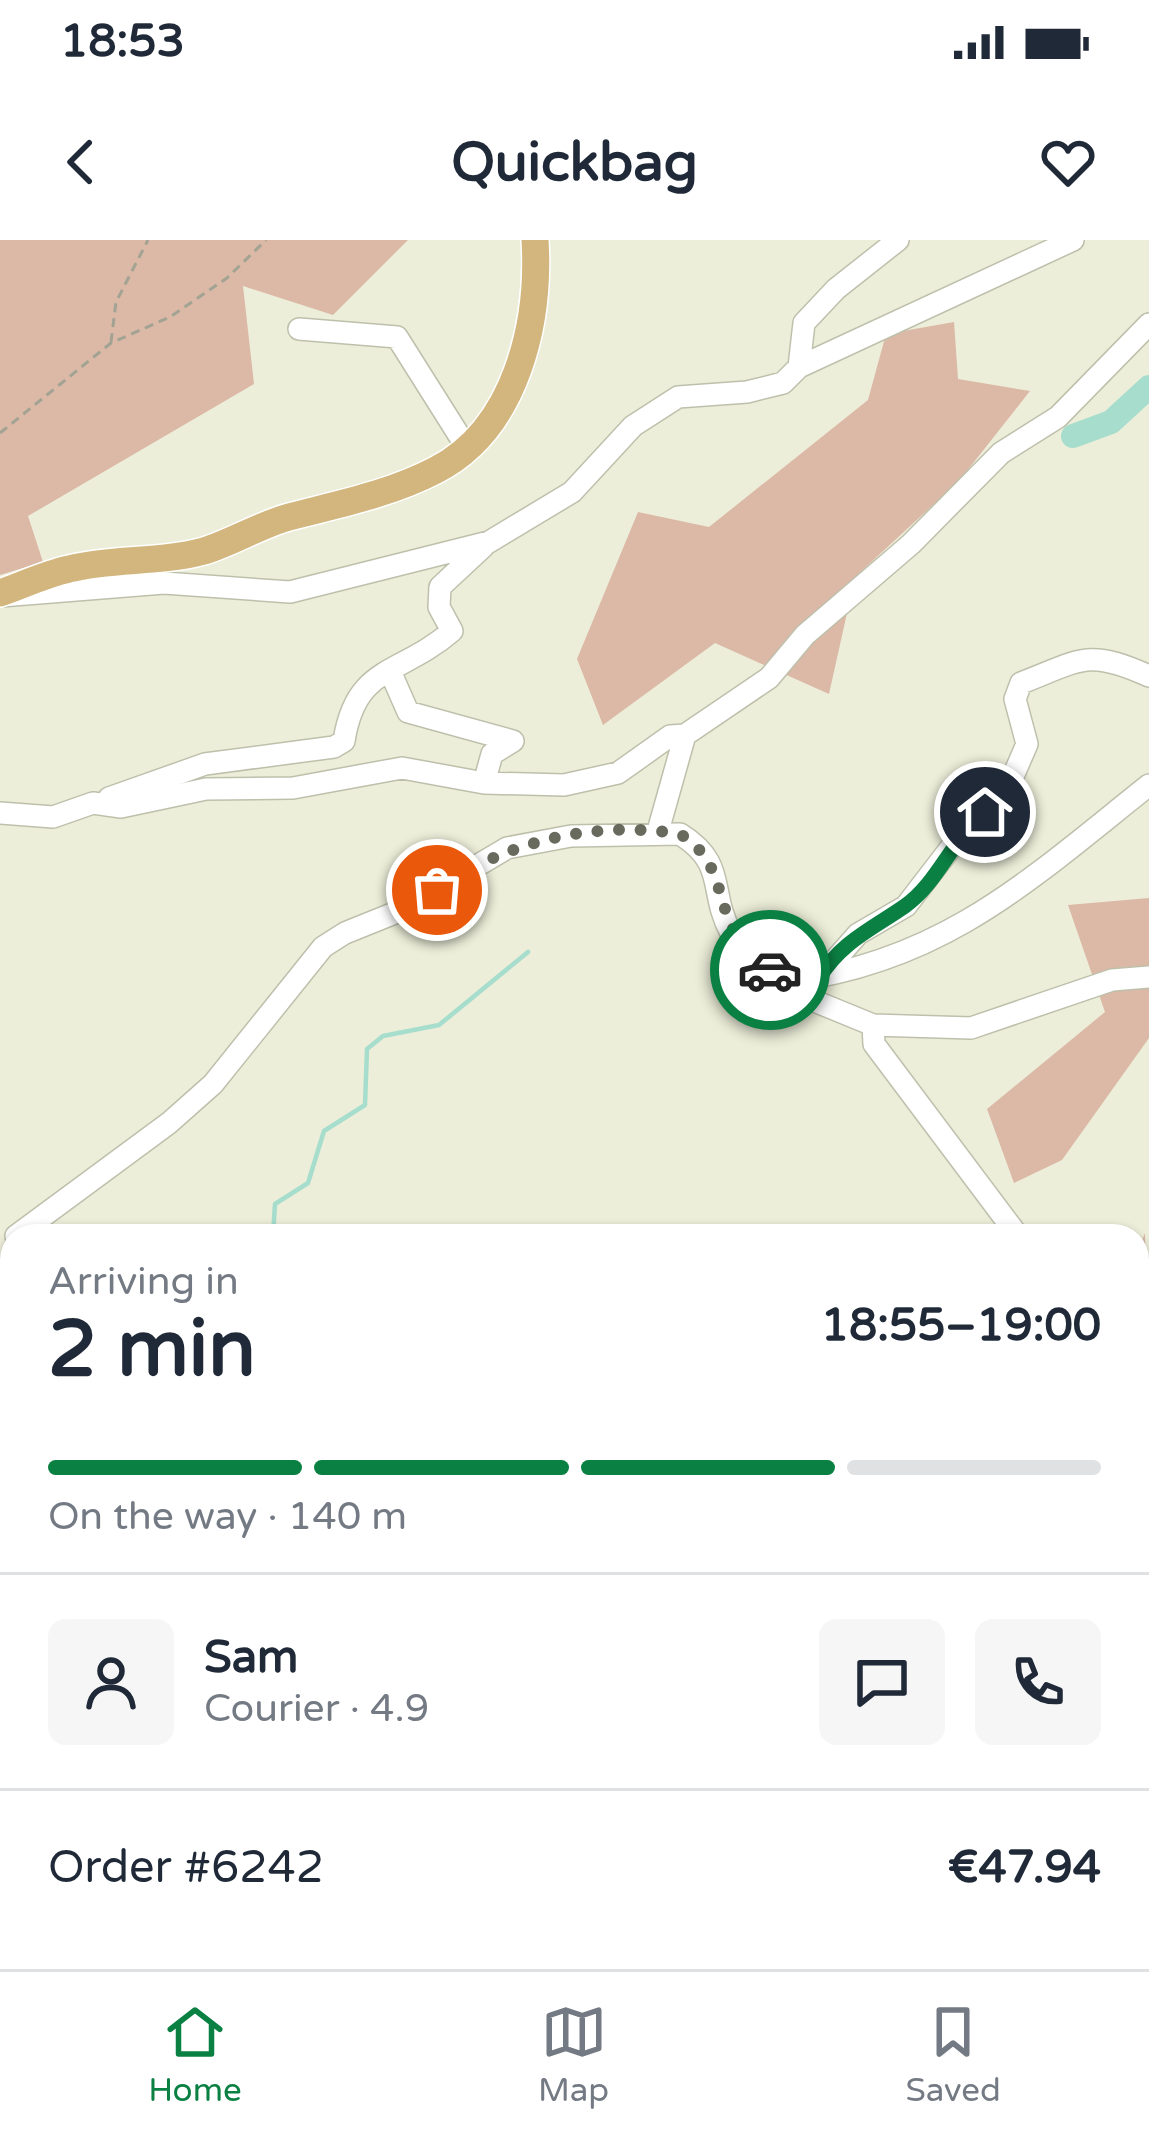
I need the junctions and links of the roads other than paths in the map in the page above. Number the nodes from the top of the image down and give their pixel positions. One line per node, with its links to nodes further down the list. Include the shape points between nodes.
1 (535, 240): 7 (main road, via 538,288 522,363)
2 (898, 240): 6 (street, via 804,323)
3 (1073, 240): 6 (street)
4 (1149, 324): 12 (street, via 1058,417 1001,453 806,634 769,678)
5 (299, 328): 7 (street, via 397,337)
6 (799, 368): 8 (street, via 783,382 747,392 678,397 633,426 572,492)
7 (467, 448): 9 (main road, via 390,491 275,521 204,551 68,569)
8 (489, 542): 9 (street, via 290,592 164,583); 10 (street, via 440,587 439,607 452,631)
9 (0, 595)
10 (390, 671): 13 (street, via 408,712 513,741 492,754); 15 (street, via 350,705 344,741 334,747 205,764)
11 (1149, 676): 19 (street, via 1090,657 1021,682 1015,699 1027,744 1004,796 966,828 906,906 858,934)
12 (685, 735): 13 (street, via 670,736 617,773 564,785); 17 (street)
13 (484, 783): 15 (street, via 401,768 293,788 206,788 121,807)
14 (1149, 785): 19 (street, via 953,933)
15 (93, 803): 16 (street, via 53,818)
16 (0, 813)
17 (658, 831): 20 (street, via 700,847 732,936); 22 (street, via 507,848 322,947 213,1084)
18 (1149, 977): 21 (street, via 1112,980 971,1028)
19 (819, 978): 20 (street)
20 (791, 981): 21 (street, via 790,991 807,1002)
21 (873, 1025): 23 (street, via 874,1043)
22 (33, 1224)
23 (1009, 1224)

